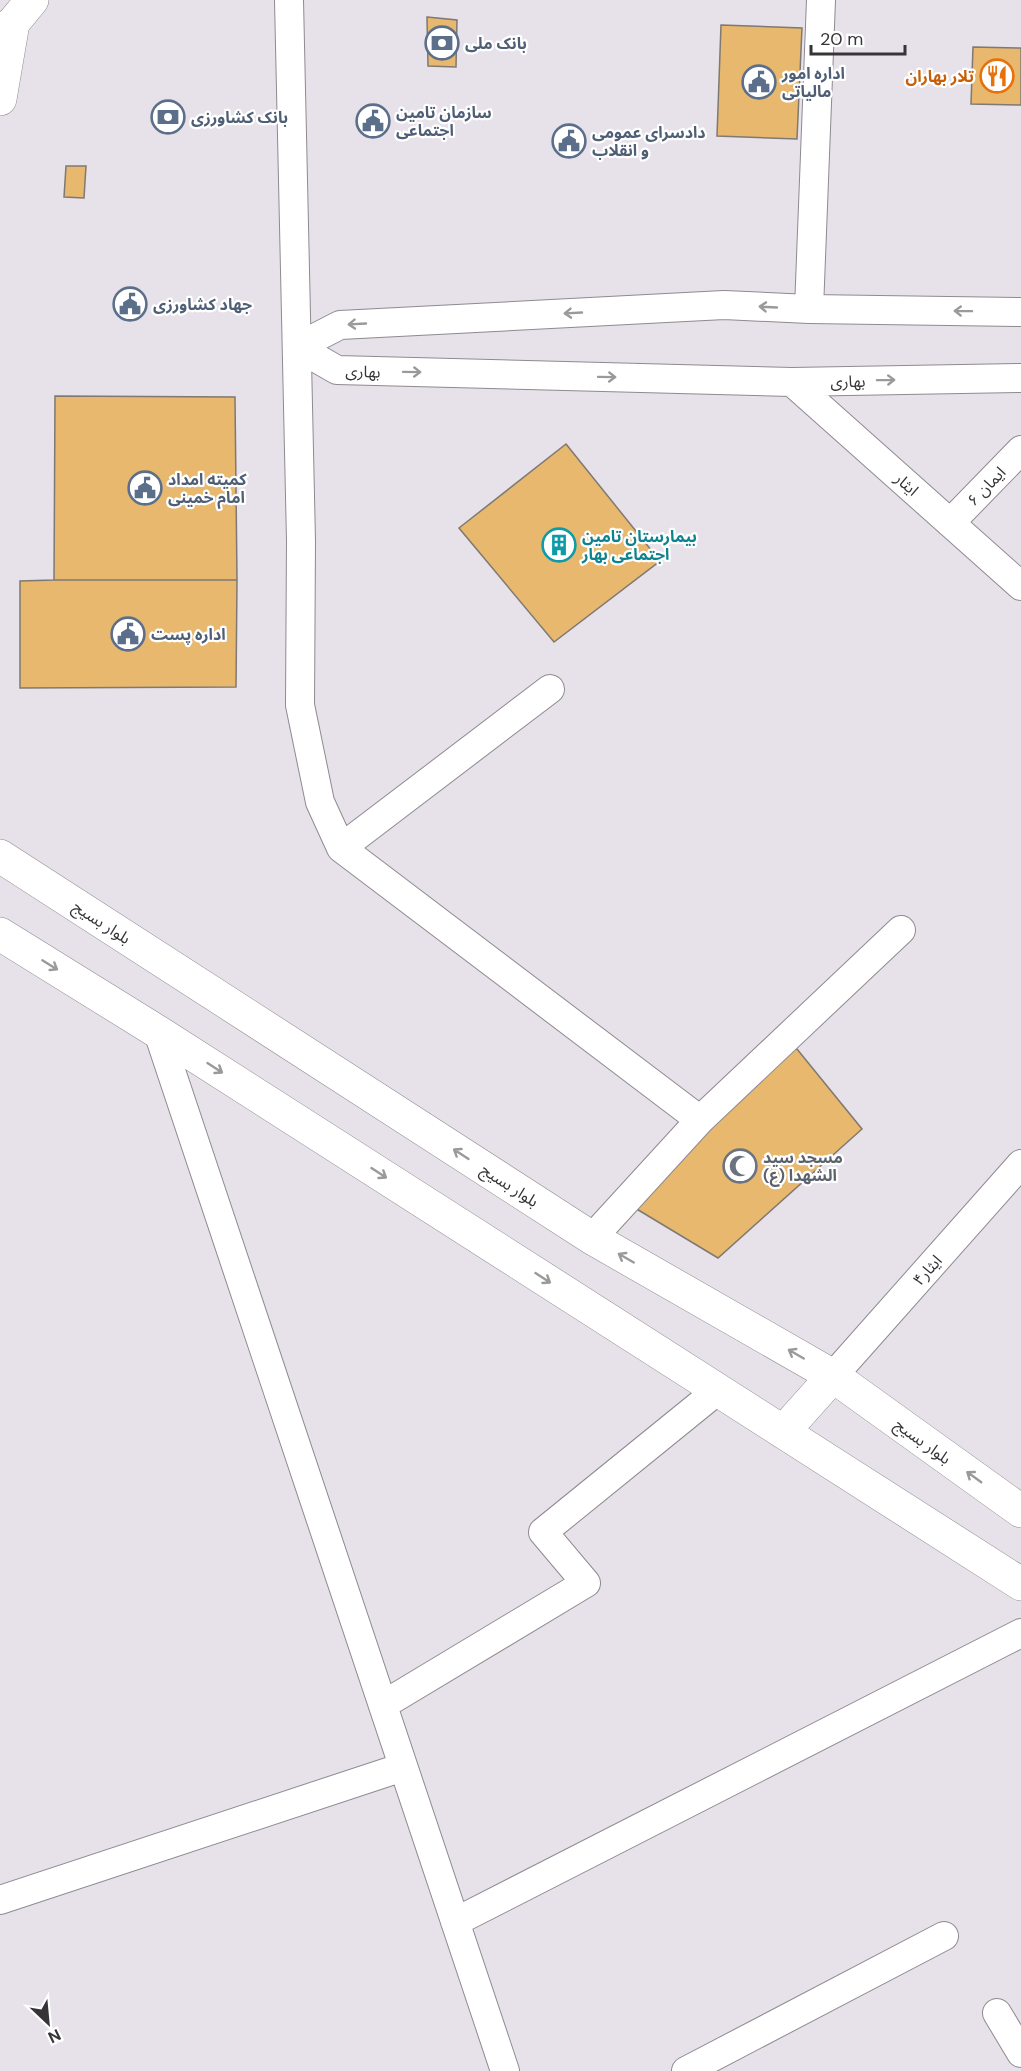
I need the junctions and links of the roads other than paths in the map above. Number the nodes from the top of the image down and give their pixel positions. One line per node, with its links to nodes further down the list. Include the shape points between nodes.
1 (289, 0): 7 (street)
2 (821, 0): 5 (street)
3 (15, 18): 4 (street)
4 (0, 99)
5 (810, 309): 6 (street, one-way to 5); 7 (street, one-way to 7, via 724,305 340,325)
6 (1021, 312)
7 (297, 346): 9 (street, بهاری, one-way to 9, via 338,370); 14 (street, via 300,705 320,802)
8 (1021, 378): 9 (street, بهاری, one-way to 8)
9 (792, 382): 11 (street, ایثار)
10 (1021, 450): 11 (street, ایمان ۶)
11 (950, 523): 12 (street, ایثار)
12 (1021, 586)
13 (550, 689): 14 (street)
14 (341, 848): 19 (street)
15 (0, 856): 21 (street, بلوار بسیج, one-way to 15)
16 (901, 930): 19 (street)
17 (0, 934): 18 (street, one-way to 18)
18 (158, 1032): 23 (street, one-way to 23); 28 (street)
19 (700, 1120): 21 (street)
20 (1021, 1164): 22 (street, ایثار۴)
21 (592, 1238): 22 (street, بلوار بسیج, one-way to 21)
22 (833, 1376): 24 (street); 25 (street, بلوار بسیج, one-way to 22)
23 (718, 1390): 24 (street); 28 (street, via 543,1532 586,1583)
24 (783, 1432): 26 (street)
25 (1021, 1511)
26 (1021, 1584)
27 (1021, 1633): 31 (street)
28 (383, 1705): 29 (street)
29 (403, 1767): 30 (street); 31 (street)
30 (0, 1900)
31 (455, 1922): 35 (street)
32 (944, 1936): 36 (street)
33 (997, 2013): 34 (street)
34 (1021, 2054)
35 (505, 2071)
36 (686, 2071)

